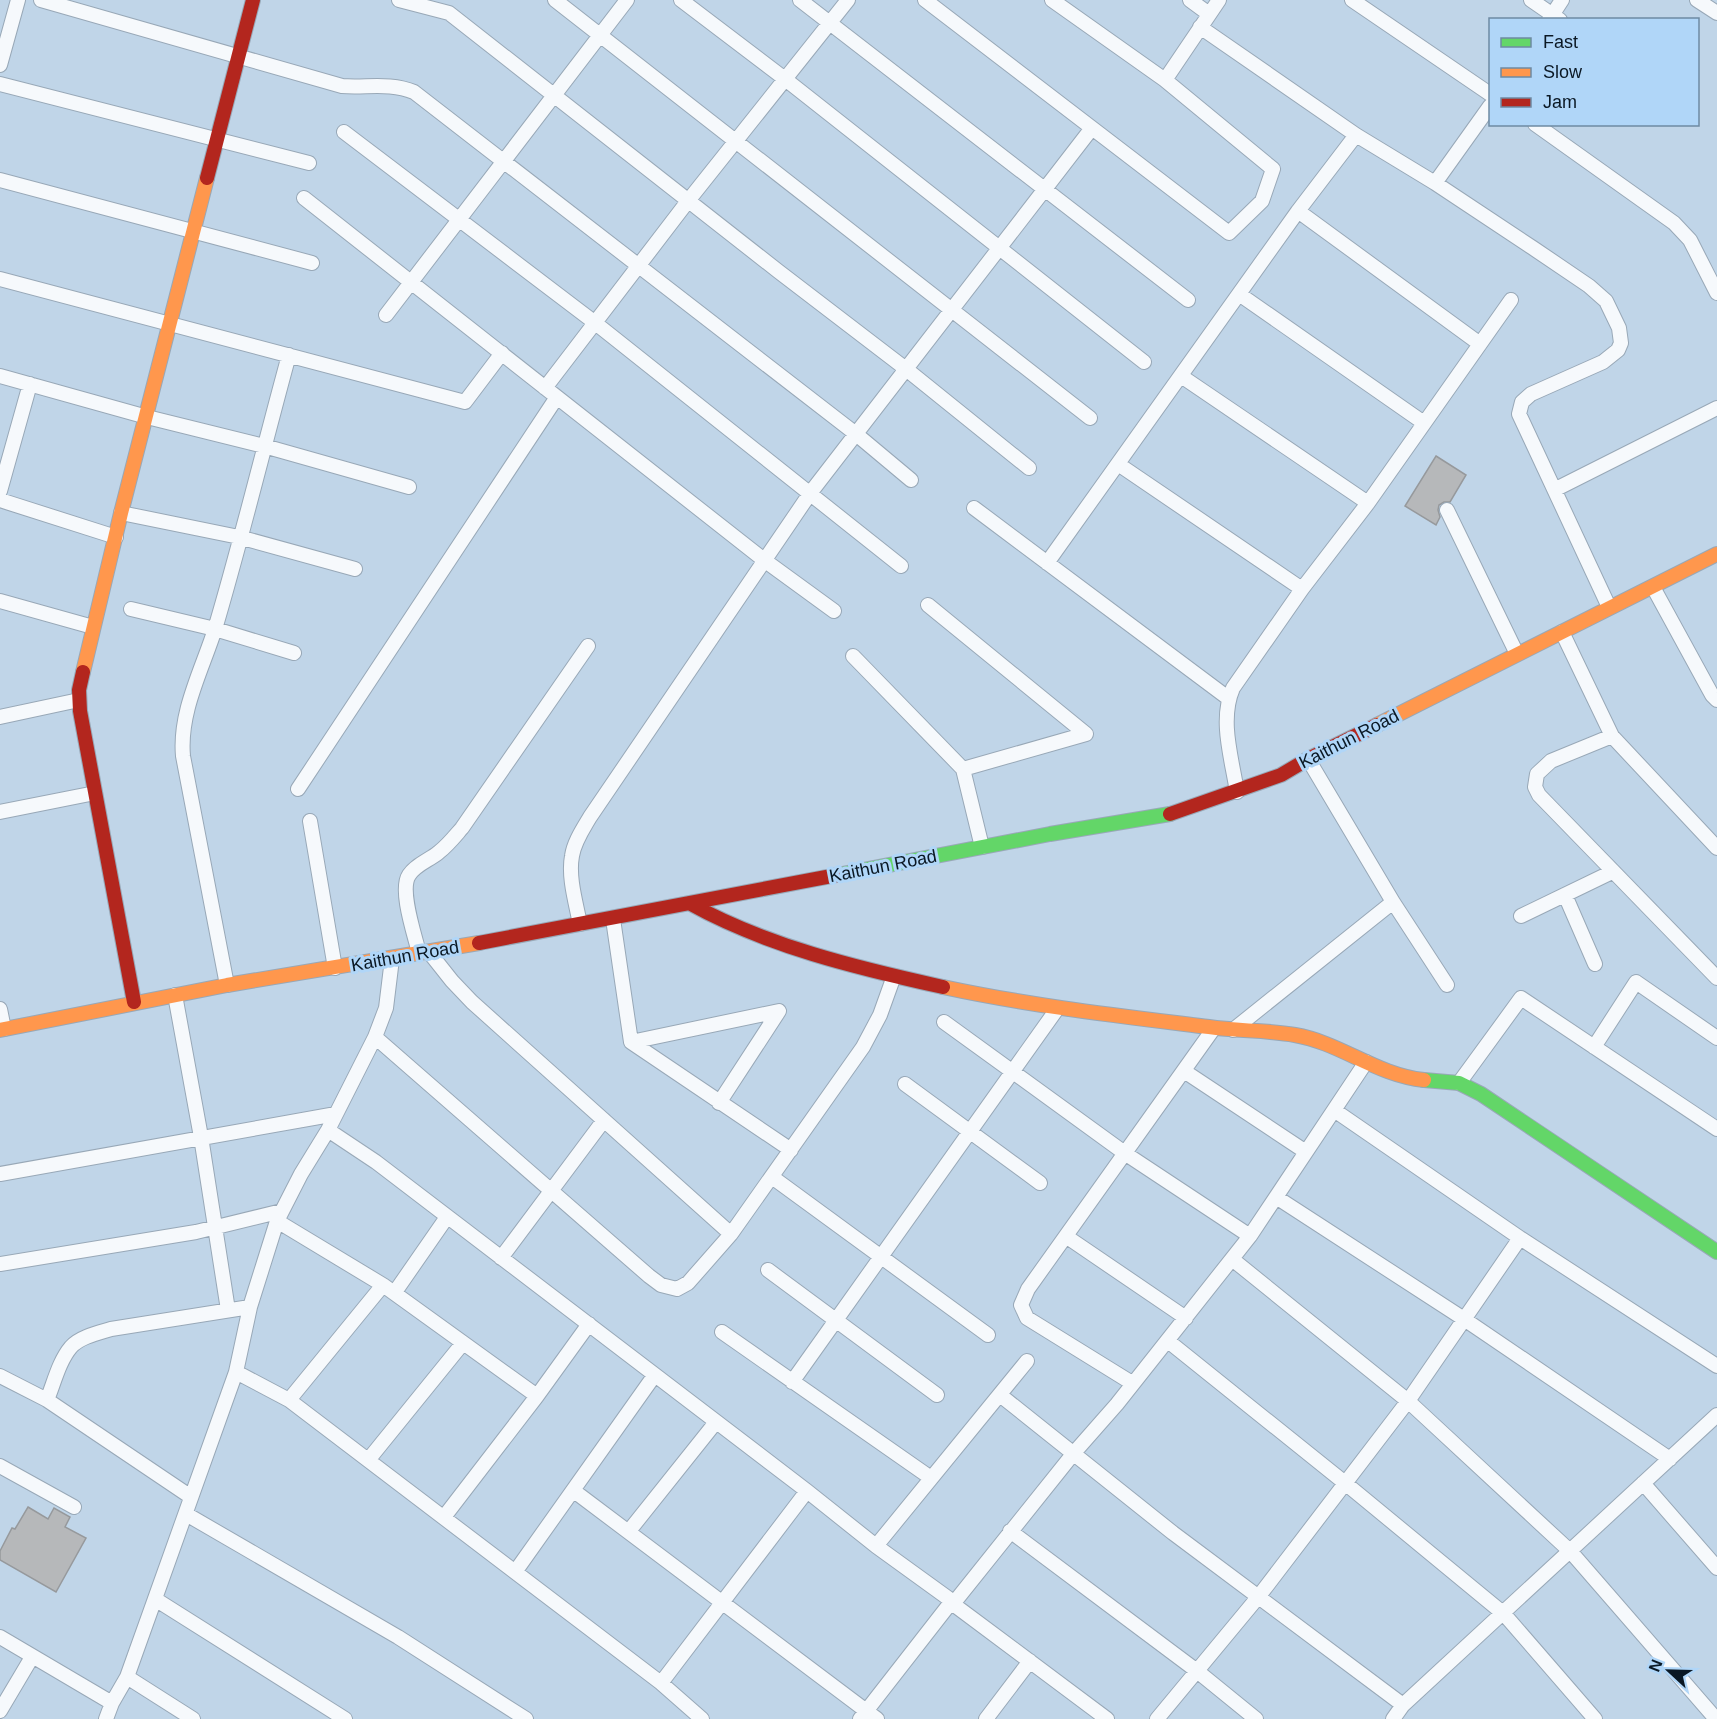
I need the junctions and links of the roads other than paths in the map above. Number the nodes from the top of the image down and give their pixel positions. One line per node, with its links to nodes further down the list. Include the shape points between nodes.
1 (18, 0): 25 (street)
2 (41, 0): 24 (street)
3 (253, 0): 24 (street)
4 (399, 0): 30 (street, via 449,13)
5 (555, 0): 23 (street)
6 (627, 0): 23 (street)
7 (681, 0): 26 (street)
8 (800, 0): 21 (street)
9 (848, 0): 21 (street)
10 (925, 0): 33 (street)
11 (1052, 0): 27 (street)
12 (1190, 0): 19 (street)
13 (1219, 0): 19 (street)
14 (1352, 0): 29 (street)
15 (1531, 0): 20 (street)
16 (1562, 0): 20 (street)
17 (1697, 0): 18 (street)
18 (1717, 13)
19 (1209, 14): 22 (street)
20 (1554, 18)
21 (830, 23): 26 (street); 42 (street)
22 (1200, 27): 27 (street); 35 (street)
23 (601, 35): 30 (street); 37 (street)
24 (237, 57): 36 (street); 38 (street, via 342,86 405,88)
25 (0, 65)
26 (785, 79): 37 (street); 48 (street)
27 (1165, 80): 33 (street, via 1273,169 1262,201 1229,233)
28 (0, 84): 36 (street)
29 (1489, 93)
30 (555, 96): 38 (street); 44 (street)
31 (1489, 109): 41 (street)
32 (1538, 126): 53 (street, via 1674,223 1690,240)
33 (1092, 128): 42 (street)
34 (345, 132): 46 (street)
35 (1356, 135): 41 (street); 45 (street)
36 (216, 141): 39 (street); 47 (street)
37 (735, 142): 44 (street); 57 (street)
38 (505, 161): 46 (street); 50 (street)
39 (309, 163)
40 (0, 180): 47 (street)
41 (1435, 183): 81 (street, via 1589,286 1606,301 1619,328 1621,343 1611,356 1531,394 1520,407 1522,422)
42 (1045, 189): 48 (street); 55 (street)
43 (304, 198): 52 (street)
44 (688, 201): 50 (street); 65 (street)
45 (1298, 211): 54 (street); 61 (street)
46 (459, 220): 52 (street); 59 (street)
47 (194, 231): 49 (street); 60 (street)
48 (999, 247): 57 (street); 64 (street)
49 (312, 263)
50 (638, 265): 59 (street); 75 (street)
51 (0, 279): 60 (street)
52 (411, 282): 58 (street); 62 (street)
53 (1717, 293)
54 (1239, 294): 67 (street); 74 (street)
55 (1188, 300)
56 (1511, 300): 61 (street)
57 (951, 310): 65 (street); 73 (street)
58 (386, 315)
59 (594, 322): 69 (street); 83 (street)
60 (170, 324): 63 (street); 72 (street)
61 (1480, 344): 74 (street)
62 (502, 353): 63 (street, via 465,402); 69 (street)
63 (289, 355): 76 (street)
64 (1144, 362)
65 (906, 369): 75 (street); 78 (street)
66 (0, 376): 68 (street)
67 (1181, 376): 77 (street); 85 (street)
68 (30, 384): 72 (street); 82 (street)
69 (545, 388): 70 (street)
70 (557, 397): 92 (street); 117 (street)
71 (1717, 408): 81 (street)
72 (147, 417): 76 (street); 88 (street)
73 (1090, 418)
74 (1424, 423): 85 (street)
75 (856, 434): 79 (street); 83 (street)
76 (264, 446): 80 (street); 90 (street)
77 (1118, 464): 93 (street); 97 (street)
78 (1029, 468)
79 (911, 480)
80 (409, 488)
81 (1556, 489): 100 (street)
82 (0, 491)
83 (811, 492): 92 (street); 94 (street)
84 (0, 500): 89 (street)
85 (1368, 503): 97 (street)
86 (974, 508): 93 (street)
87 (1447, 510): 108 (street)
88 (121, 513): 89 (street); 90 (street)
89 (116, 537): 103 (street)
90 (239, 537): 95 (street); 104 (street)
91 (1717, 554): 96 (street, Kaithun Road)
92 (764, 560): 102 (street); 130 (street, via 579,836 571,869)
93 (1047, 563): 110 (street)
94 (901, 566)
95 (355, 569)
96 (1653, 587): 100 (street, Kaithun Road); 112 (street)
97 (1302, 589): 110 (street)
98 (0, 601): 103 (street)
99 (928, 605): 116 (street, via 1086,734)
100 (1610, 607): 105 (street, Kaithun Road)
101 (131, 609): 104 (street)
102 (834, 611)
103 (93, 627): 111 (street)
104 (215, 629): 107 (street); 137 (street, via 184,724 182,745)
105 (1562, 632): 108 (street, Kaithun Road); 114 (street)
106 (588, 646): 131 (street, via 462,828 409,876 406,895)
107 (294, 653)
108 (1517, 654): 115 (street, Kaithun Road)
109 (854, 656): 116 (street)
110 (1228, 698): 118 (street, via 1227,725)
111 (79, 700): 113 (street); 119 (street)
112 (1717, 700)
113 (0, 717)
114 (1612, 736): 123 (street); 124 (street, via 1551,762 1534,780 1539,795)
115 (1308, 759): 118 (street, Kaithun Road); 126 (street)
116 (963, 769): 122 (street)
117 (298, 789)
118 (1237, 792): 122 (street, Kaithun Road, via 1172,814)
119 (95, 793): 120 (street); 140 (street)
120 (0, 812)
121 (310, 821): 134 (street)
122 (982, 847): 127 (street, Kaithun Road)
123 (1717, 848)
124 (1612, 872): 125 (street); 136 (street)
125 (1565, 895): 128 (street); 133 (street)
126 (1393, 902): 138 (street); 146 (street)
127 (689, 903): 129 (street, Kaithun Road); 135 (street, via 760,937)
128 (1521, 916)
129 (613, 919): 130 (street, Kaithun Road); 149 (street)
130 (580, 924): 131 (street, Kaithun Road)
131 (424, 953): 132 (street, Kaithun Road); 159 (street, via 472,1002)
132 (392, 959): 134 (street, Kaithun Road); 147 (street, via 386,1008)
133 (1595, 964)
134 (335, 968): 137 (street, Kaithun Road)
135 (894, 976): 142 (street); 164 (street, via 863,1047)
136 (1717, 978)
137 (227, 985): 139 (street, Kaithun Road)
138 (1447, 985)
139 (175, 995): 140 (street, Kaithun Road); 163 (street)
140 (134, 1002): 145 (street, Kaithun Road)
141 (0, 1009): 145 (street)
142 (1058, 1009): 144 (street); 153 (street)
143 (944, 1022): 153 (street)
144 (1214, 1028): 146 (street); 152 (street)
145 (2, 1030)
146 (1233, 1030): 151 (street, via 1295,1035)
147 (375, 1037): 158 (street); 170 (street)
148 (1717, 1038): 150 (street, via 1636,982)
149 (631, 1042): 156 (street); 156 (street, via 779,1011)
150 (1594, 1047): 154 (street, via 1521,998); 161 (street)
151 (1366, 1062): 154 (street, via 1407,1078); 157 (street)
152 (1184, 1071): 165 (street); 166 (street)
153 (1012, 1072): 162 (street); 166 (street)
154 (1459, 1083): 179 (street)
155 (905, 1084): 162 (street)
156 (719, 1102): 164 (street)
157 (1334, 1110): 165 (street); 178 (street)
158 (336, 1114): 160 (street); 163 (street)
159 (604, 1120): 170 (street); 175 (street)
160 (328, 1130): 172 (street); 173 (street)
161 (1717, 1130)
162 (969, 1131): 169 (street); 180 (street)
163 (201, 1137): 167 (street); 174 (street)
164 (791, 1150): 168 (street)
165 (1306, 1152): 171 (street)
166 (1126, 1154): 176 (street); 177 (street)
167 (0, 1174)
168 (772, 1178): 175 (street); 180 (street)
169 (1040, 1183)
170 (552, 1191): 175 (street, via 649,1276 671,1288 688,1283); 181 (street)
171 (1276, 1197): 176 (street); 189 (street)
172 (280, 1216): 174 (street); 185 (street); 186 (street)
173 (447, 1217): 181 (street); 185 (street)
174 (216, 1227): 183 (street); 187 (street)
175 (731, 1234)
176 (1250, 1236): 182 (street)
177 (1067, 1237): 188 (street); 202 (street, via 1028,1289 1021,1305 1023,1311 1027,1318)
178 (1520, 1238): 189 (street); 197 (street)
179 (1717, 1252)
180 (881, 1257): 190 (street); 193 (street)
181 (501, 1258): 191 (street)
182 (1232, 1259): 188 (street); 208 (street)
183 (0, 1264)
184 (768, 1270): 190 (street)
185 (389, 1288): 195 (street); 207 (street)
186 (250, 1307): 187 (street); 198 (street)
187 (228, 1310): 206 (street, via 88,1336 72,1346)
188 (1186, 1318): 194 (street)
189 (1464, 1319): 208 (street); 212 (street)
190 (836, 1321): 201 (street); 203 (street)
191 (589, 1324): 200 (street); 205 (street)
192 (722, 1332): 201 (street)
193 (988, 1335)
194 (1168, 1341): 202 (street); 216 (street)
195 (463, 1343): 205 (street); 213 (street)
196 (1027, 1361): 204 (street)
197 (1717, 1366)
198 (236, 1372): 207 (street); 220 (street)
199 (0, 1376): 206 (street)
200 (654, 1376): 210 (street); 218 (street)
201 (792, 1383): 215 (street)
202 (1132, 1383): 211 (street)
203 (937, 1395)
204 (1000, 1395): 211 (street); 215 (street)
205 (537, 1396): 223 (street)
206 (48, 1400): 220 (street)
207 (289, 1400): 213 (street)
208 (1408, 1401): 216 (street); 227 (street)
209 (1717, 1417): 212 (street)
210 (716, 1422): 219 (street); 224 (street)
211 (1073, 1454): 225 (street); 230 (street)
212 (1670, 1459): 217 (street)
213 (369, 1460): 223 (street)
214 (0, 1466): 221 (street)
215 (931, 1478): 226 (street)
216 (1345, 1483): 230 (street); 234 (street)
217 (1643, 1484): 227 (street); 228 (street)
218 (574, 1491): 224 (street); 229 (street)
219 (807, 1491): 226 (street); 232 (street)
220 (190, 1497): 222 (street)
221 (74, 1507)
222 (186, 1514): 231 (street); 248 (street, via 398,1637)
223 (444, 1517): 229 (street)
224 (629, 1531): 232 (street)
225 (1010, 1531): 233 (street); 238 (street)
226 (876, 1546): 233 (street)
227 (1571, 1552): 234 (street); 256 (street)
228 (1717, 1568)
229 (515, 1572): 240 (street)
230 (1259, 1596): 238 (street); 242 (street)
231 (155, 1599): 239 (street); 247 (street)
232 (723, 1602): 240 (street); 244 (street)
233 (952, 1603): 237 (street); 244 (street)
234 (1504, 1614): 242 (street); 255 (street)
235 (0, 1637): 236 (street)
236 (32, 1657): 241 (street); 243 (street)
237 (1030, 1661): 250 (street); 251 (street)
238 (1197, 1671): 252 (street); 253 (street)
239 (127, 1677): 241 (street); 246 (street)
240 (661, 1683): 249 (street)
241 (112, 1703): 245 (street)
242 (1403, 1705): 254 (street)
243 (0, 1711)
244 (868, 1716)
245 (106, 1719)
246 (193, 1719)
247 (345, 1719)
248 (526, 1719)
249 (702, 1719)
250 (986, 1719)
251 (1107, 1719)
252 (1157, 1719)
253 (1256, 1719)
254 (1393, 1719)
255 (1595, 1719)
256 (1716, 1719)

